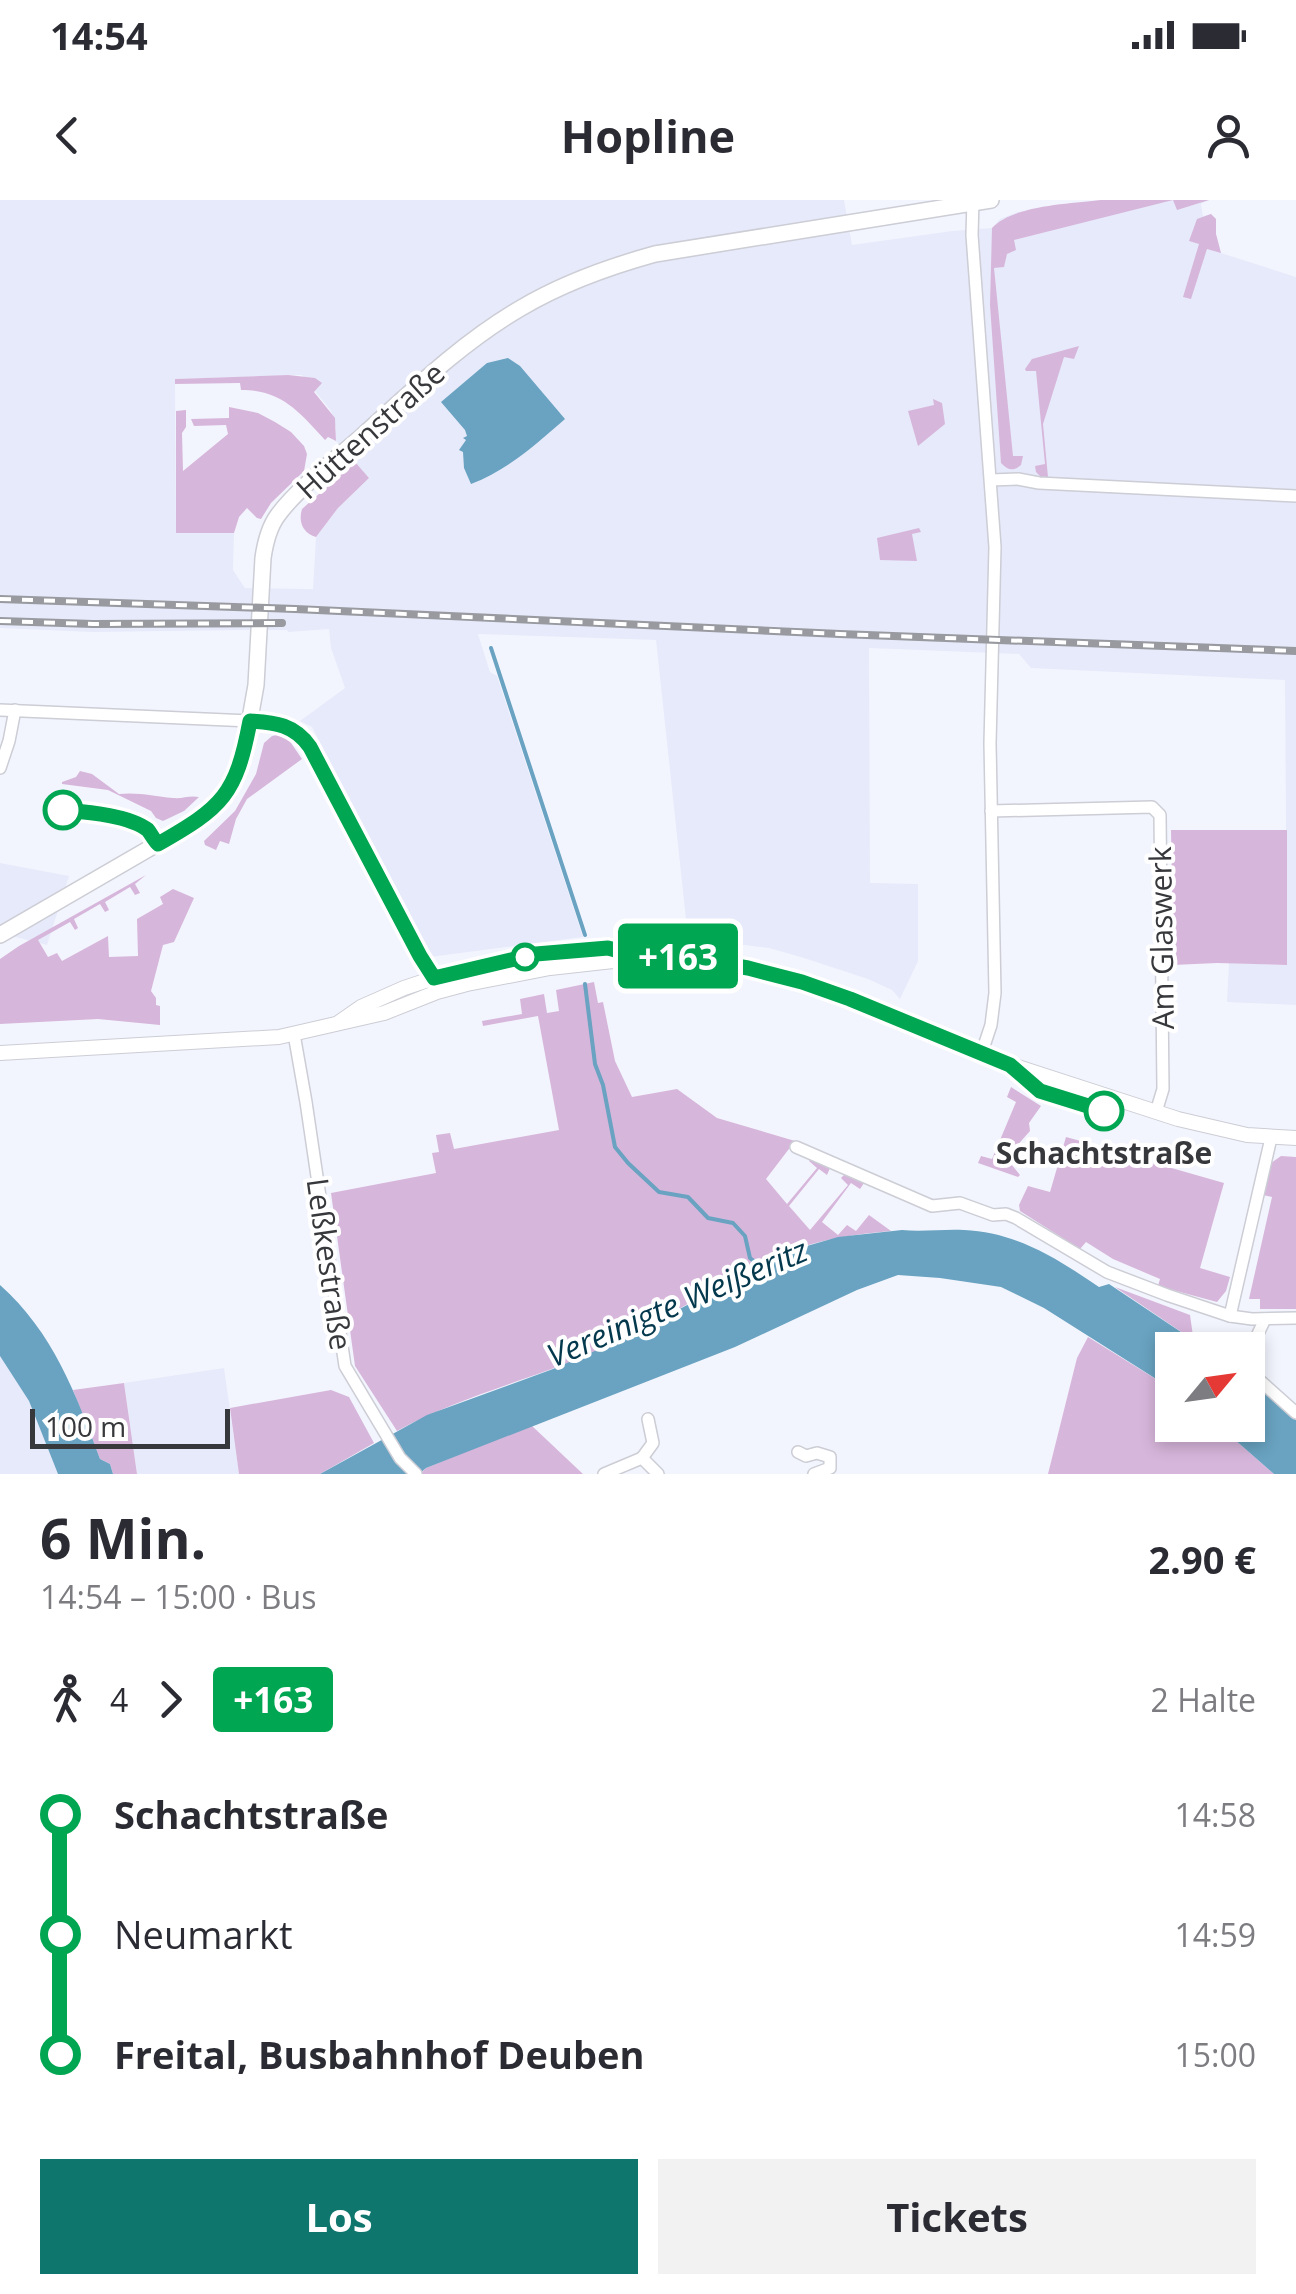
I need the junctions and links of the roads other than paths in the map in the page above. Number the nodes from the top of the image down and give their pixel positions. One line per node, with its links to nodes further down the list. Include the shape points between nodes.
1 (991, 200): 2 (main road, Hüttenstraße)
2 (973, 202): 3 (street); 7 (main road, Hüttenstraße, via 655,254 593,273 523,306 448,359 276,518 264,550)
3 (991, 480): 4 (street); 9 (street)
4 (1296, 496)
5 (0, 710): 6 (street)
6 (15, 710): 7 (street); 8 (street)
7 (250, 721): 10 (main road, Hüttenstraße, via 241,766 217,804); 11 (street, via 282,724 304,738)
8 (0, 768)
9 (991, 810): 14 (street, via 995,994); 15 (street, Am Glaswerk, via 1152,807 1160,815 1163,1090)
10 (0, 935)
11 (436, 985): 12 (street, via 384,1013); 14 (street, via 536,954 608,948 678,956 774,974)
12 (294, 1034): 13 (street); 29 (street, Leßkestraße, via 345,1366)
13 (0, 1052)
14 (981, 1055): 15 (street)
15 (1156, 1112): 16 (street)
16 (1272, 1138): 17 (street); 19 (street)
17 (1296, 1138)
18 (796, 1147): 19 (street, via 932,1206 960,1203 1006,1214 1107,1272)
19 (1230, 1316): 21 (street)
20 (1296, 1318): 21 (street)
21 (1264, 1320): 22 (street)
22 (1259, 1332)
23 (1265, 1385): 24 (street)
24 (1296, 1413)
25 (648, 1420): 27 (street, via 653,1443)
26 (798, 1452): 28 (street, via 830,1457)
27 (642, 1458): 30 (street); 31 (street)
28 (824, 1472)
29 (416, 1474)
30 (604, 1474)
31 (658, 1474)

